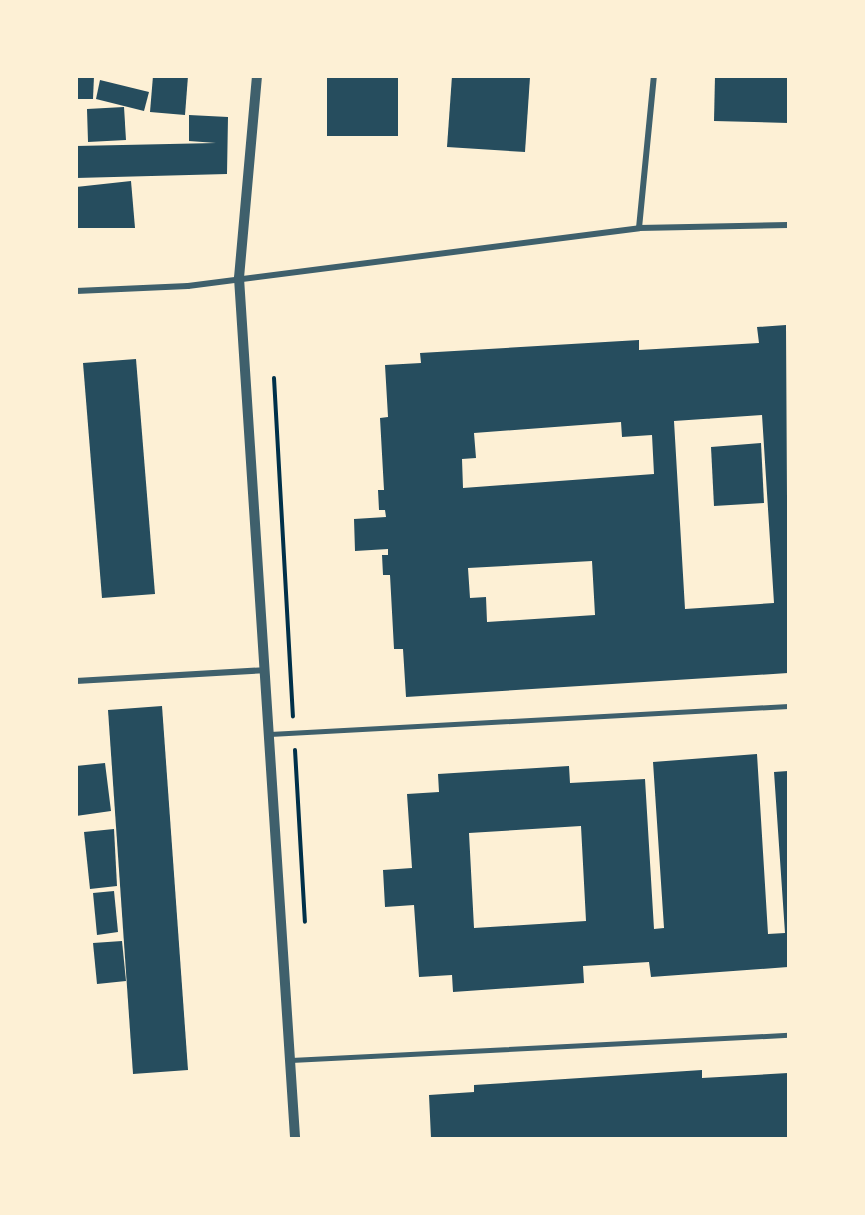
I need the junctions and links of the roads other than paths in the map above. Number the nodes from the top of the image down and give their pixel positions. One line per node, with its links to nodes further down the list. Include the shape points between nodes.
1 (257, 76): 5 (street)
2 (654, 76): 4 (street)
3 (789, 225): 4 (street)
4 (639, 228): 5 (street)
5 (239, 278): 6 (street, via 188,286); 7 (street)
6 (76, 291)
7 (264, 670): 8 (street); 10 (street)
8 (76, 681)
9 (789, 706): 10 (lane)
10 (269, 734): 12 (street)
11 (789, 1035): 12 (lane)
12 (290, 1060): 13 (street)
13 (295, 1138)

